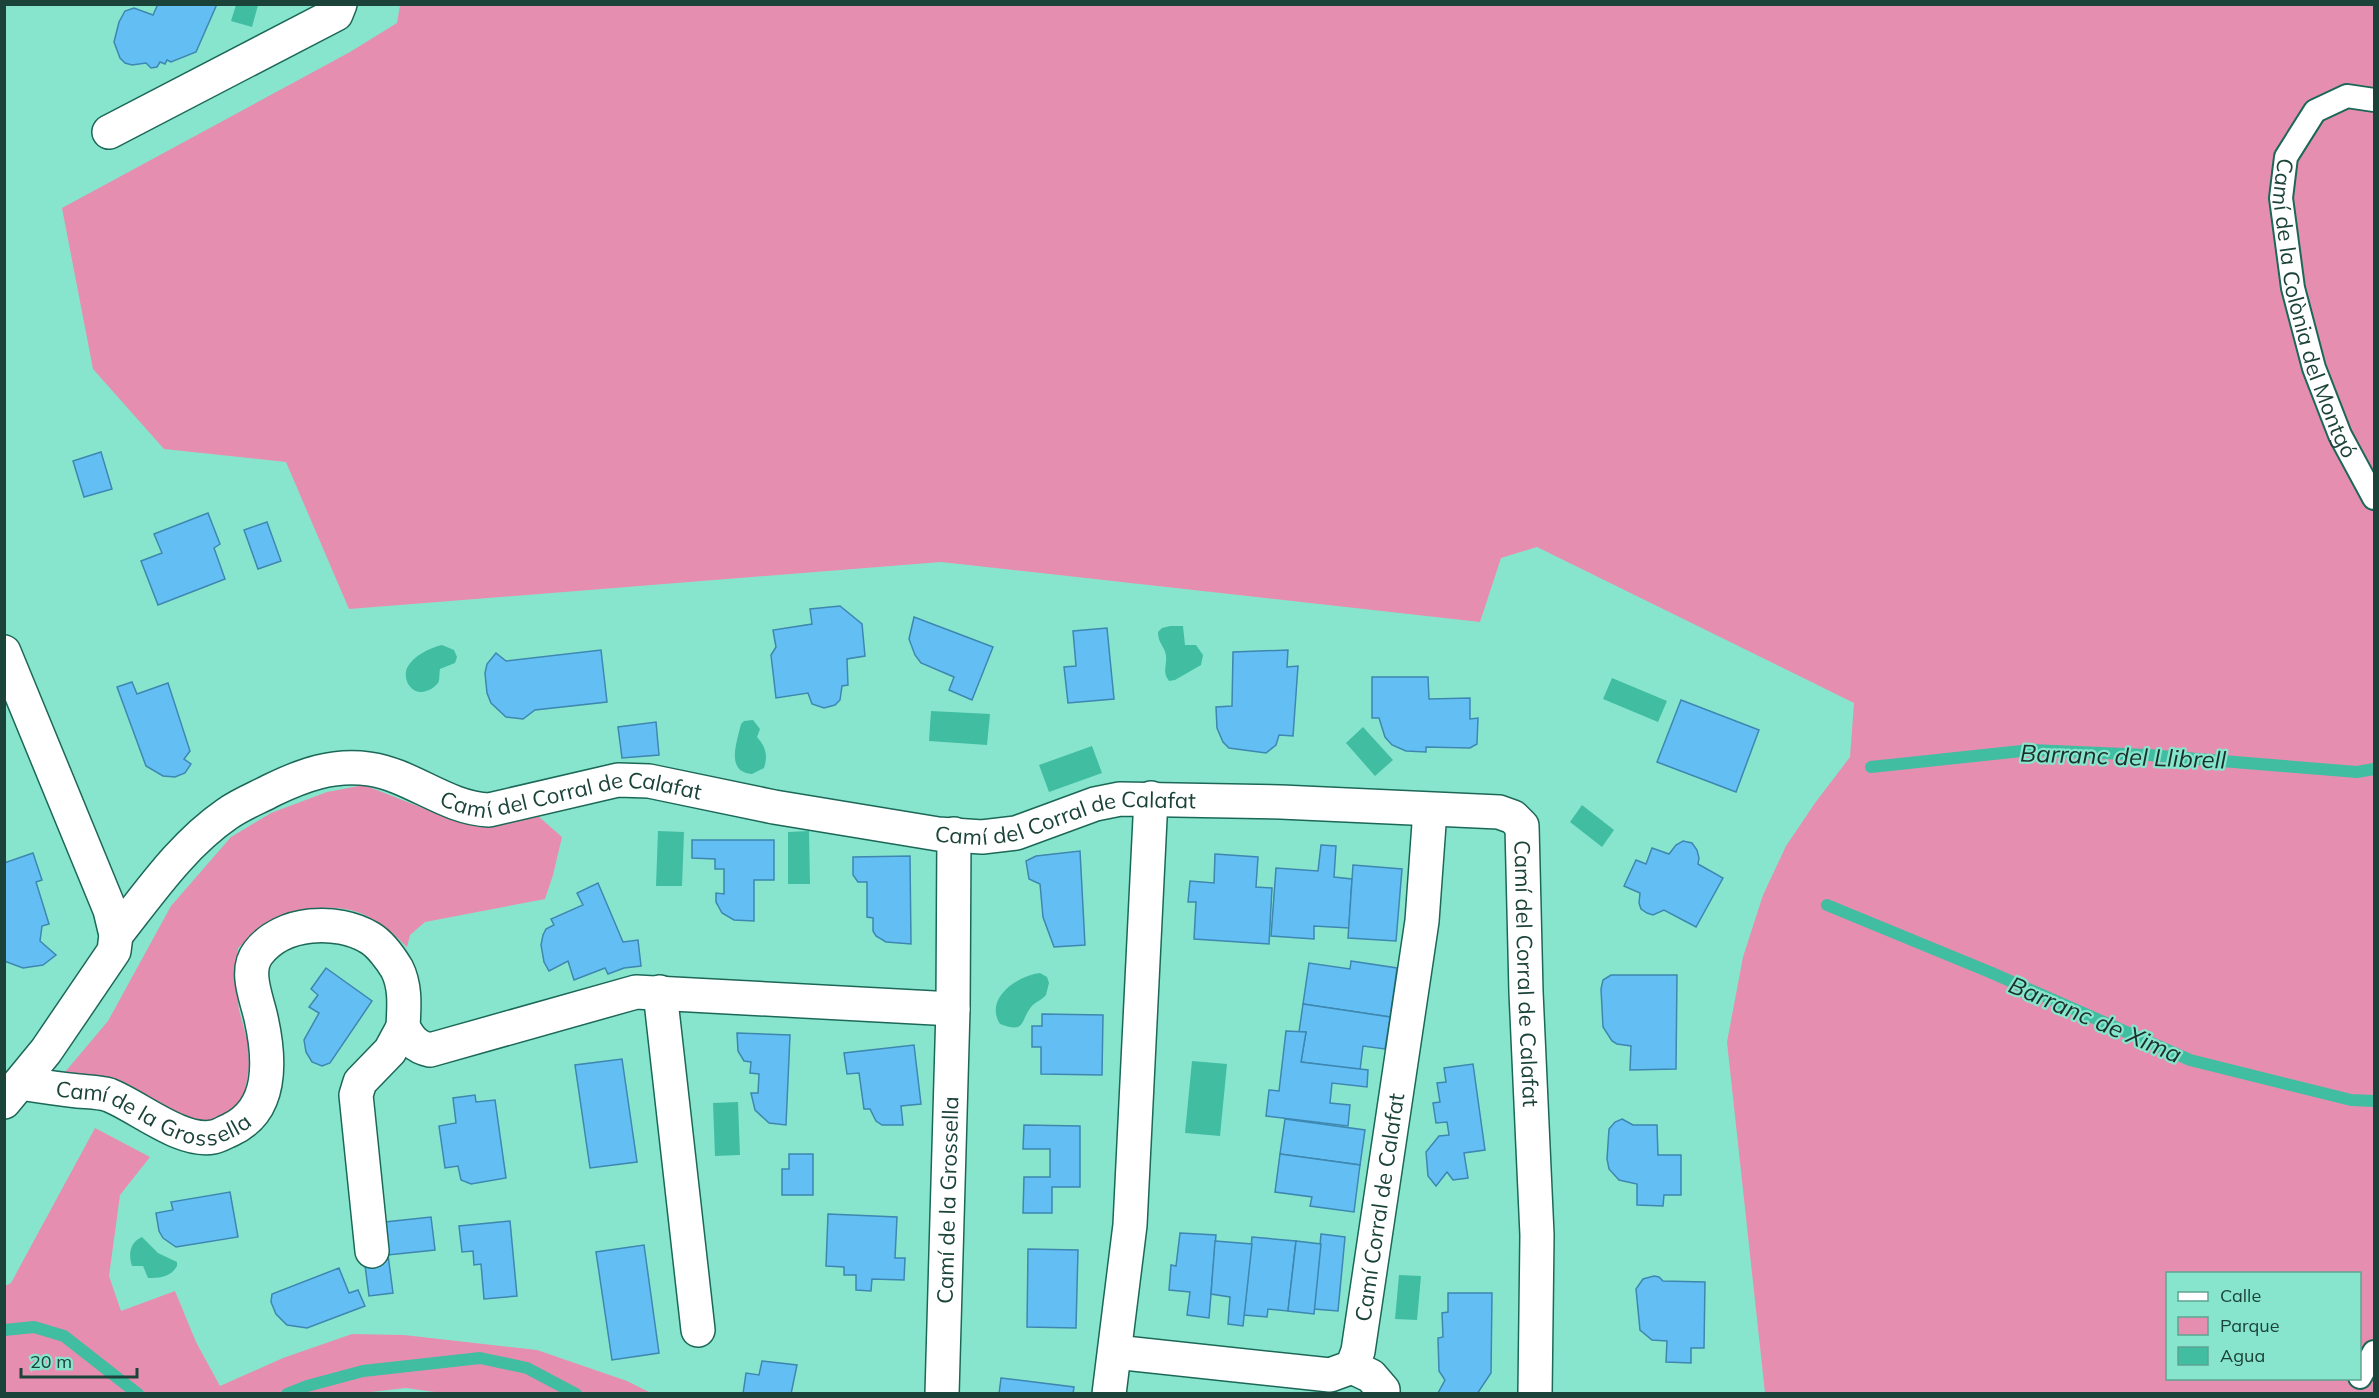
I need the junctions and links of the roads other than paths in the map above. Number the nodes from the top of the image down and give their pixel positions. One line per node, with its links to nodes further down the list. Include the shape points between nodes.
1 (340, 4): 3 (street, via 336,14)
2 (2374, 100): 4 (lane, Camí de la Colònia del Montgó, via 2347,96 2315,111 2286,158 2281,198 2293,288 2314,368 2340,435)
3 (109, 132)
4 (2374, 498)
5 (4, 652): 9 (street, via 110,910)
6 (1150, 798): 7 (street, Camí del Corral de Calafat); 8 (street, Camí del Corral de Calafat, via 1095,804 997,837); 16 (street, via 1131,1226)
7 (1430, 810): 18 (street, Camí Corral de Calafat, via 1413,987 1358,1351); 24 (street, Camí del Corral de Calafat, via 1499,812 1513,817 1522,826 1537,1235)
8 (954, 834): 9 (street, Camí del Corral de Calafat, via 774,807 649,781 618,780 489,810 472,809 369,769 335,769 303,775 228,813 187,848); 11 (street, Camí de la Grossella)
9 (116, 935): 13 (street, Camí del Corral de Calafat, via 114,951 102,972)
10 (660, 992): 11 (street); 12 (street, via 621,995 430,1050 419,1048); 15 (street)
11 (953, 1009): 21 (street, Camí de la Grossella)
12 (403, 1027): 13 (street, Camí de la Grossella, via 404,990 397,969 371,938 332,926 291,929 256,955 251,976 263,1031 266,1081 250,1118 233,1129 213,1137 194,1137 108,1095); 14 (street, Camí de la Grossella, via 390,1051 360,1082 356,1095)
13 (12, 1093)
14 (372, 1251)
15 (698, 1330)
16 (1115, 1352): 18 (street, via 1330,1375); 22 (street)
17 (2374, 1352): 19 (lane)
18 (1352, 1367): 23 (street, via 1371,1376)
19 (2361, 1375)
20 (2358, 1380): 25 (lane)
21 (942, 1394)
22 (1109, 1394)
23 (1383, 1394)
24 (1535, 1394)
25 (2352, 1394)

